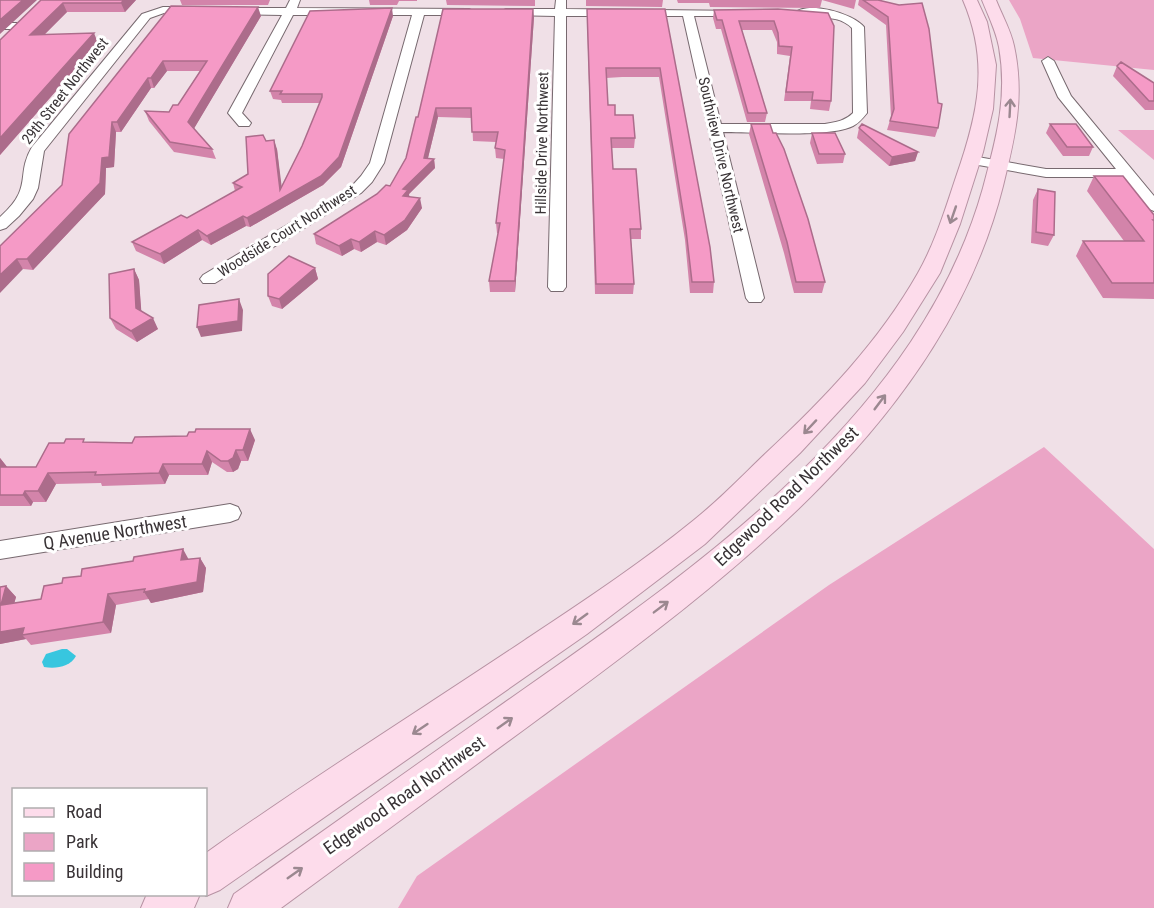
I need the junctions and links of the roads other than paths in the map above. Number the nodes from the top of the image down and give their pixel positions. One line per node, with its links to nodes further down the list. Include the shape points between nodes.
1 (970, 0): 14 (main road, Edgewood Road Northwest, via 985,43 989,82 984,120)
2 (989, 0): 14 (main road, Edgewood Road Northwest, one-way to 2, via 1009,125 1011,84 1005,44)
3 (293, 5): 5 (street); 12 (street, via 235,113); 17 (street, 29th Street Northwest, via 150,13 45,139 32,161 30,190)
4 (561, 6): 5 (street); 6 (street); 19 (street, Hillside Drive Northwest)
5 (419, 12): 18 (street, Woodside Court Northwest, via 376,163 367,179 332,206)
6 (688, 13): 7 (street); 13 (street, Southview Drive Northwest)
7 (749, 13)
8 (785, 13): 13 (street, via 832,14 858,27 860,113 854,122 833,127)
9 (0, 26): 10 (street, via 22,23)
10 (6, 38)
11 (1048, 61): 15 (street, via 1061,92)
12 (244, 123)
13 (715, 128): 20 (street, Southview Drive Northwest)
14 (985, 162): 15 (street, via 1046,173); 23 (main road, Edgewood Road Northwest, one-way to 23, via 953,215 930,272 875,356 805,434 706,527 547,643); 26 (main road, Edgewood Road Northwest, one-way to 14, via 567,678 720,562 837,452 876,408 938,321 984,220)
15 (1127, 173): 16 (street)
16 (1154, 206)
17 (0, 225)
18 (209, 279)
19 (557, 287)
20 (754, 298)
21 (230, 513): 22 (street, Q Avenue Northwest)
22 (0, 550)
23 (207, 875)
24 (177, 896): 25 (main road)
25 (161, 908)
26 (248, 908)

